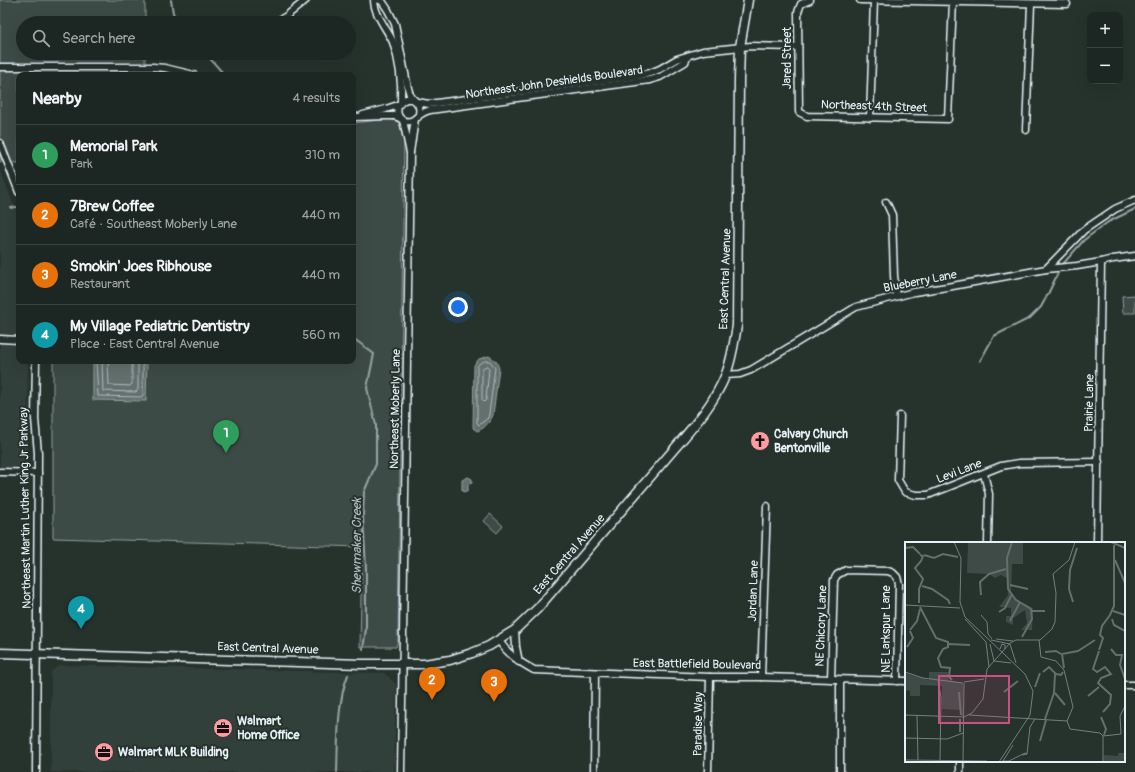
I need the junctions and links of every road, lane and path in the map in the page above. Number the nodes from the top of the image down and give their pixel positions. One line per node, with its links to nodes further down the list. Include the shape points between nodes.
1 (306, 0): 11 (street)
2 (374, 0): 18 (street, via 374,8 393,43 400,77)
3 (379, 0): 17 (street, via 395,24 408,88)
4 (748, 0): 12 (main road, East Central Avenue)
5 (810, 0): 13 (street, Jared Street, via 801,4 798,12)
6 (860, 0): 7 (street)
7 (874, 0): 8 (street); 22 (street)
8 (953, 1): 9 (street); 22 (street, Northeast 4th Street, via 948,119)
9 (1031, 4): 10 (street); 24 (street)
10 (1067, 4)
11 (286, 16)
12 (740, 47): 13 (street, Northeast John Deshields Boulevard); 14 (street, Northeast John Deshields Boulevard, via 703,51); 37 (main road, East Central Avenue, via 737,326)
13 (798, 47): 19 (street, Jared Street)
14 (688, 56): 17 (street, Northeast John Deshields Boulevard, via 650,74 429,104); 21 (street, Northeast John Deshields Boulevard, via 685,62 650,80 430,110)
15 (0, 67): 16 (street, via 153,67)
16 (182, 72)
17 (415, 100): 18 (street, via 406,99); 21 (street, via 420,112)
18 (400, 103): 20 (street); 23 (street, via 397,112)
19 (799, 112): 22 (street, Northeast 4th Street, via 807,116)
20 (356, 116): 23 (street, via 394,116)
21 (416, 118): 23 (street, via 409,121); 26 (street, Northeast Moberly Lane)
22 (870, 118)
23 (402, 119): 26 (street, Northeast Moberly Lane)
24 (1026, 130)
25 (0, 143): 27 (street)
26 (410, 153): 52 (street, Northeast Moberly Lane)
27 (16, 184)
28 (1135, 200): 32 (street, via 1115,209 1084,230)
29 (886, 202): 33 (street, via 892,215)
30 (1135, 256): 31 (street, Blueberry Lane)
31 (1101, 262): 32 (street, Blueberry Lane); 39 (street, Prairie Lane)
32 (1046, 269): 33 (street, Blueberry Lane)
33 (896, 296): 37 (street, Blueberry Lane, via 856,307 751,370)
34 (0, 339): 35 (street)
35 (16, 340)
36 (36, 364): 41 (street, Northeast Martin Luther King Jr Parkway)
37 (726, 375): 47 (main road, East Central Avenue, via 698,421 538,608)
38 (900, 416): 42 (street, Levi Lane, via 898,480 905,492 928,495)
39 (1099, 462): 42 (street, Levi Lane, via 1019,463 1001,466); 45 (street, Prairie Lane)
40 (0, 472): 41 (street)
41 (38, 472): 50 (street, Northeast Martin Luther King Jr Parkway)
42 (984, 474): 44 (street, via 989,494)
43 (767, 506): 55 (street, Jordan Lane)
44 (988, 542)
45 (1097, 542)
46 (897, 577): 56 (street, NE Chicory Lane, via 888,571 846,570 837,574 834,580); 58 (street, NE Larkspur Lane, via 900,593)
47 (515, 630): 48 (main road, East Central Avenue); 51 (street)
48 (499, 641): 51 (street, East Battlefield Boulevard, via 506,652); 52 (main road, East Central Avenue, via 472,654 450,660)
49 (0, 652): 50 (main road, East Central Avenue)
50 (36, 654): 52 (main road, East Central Avenue); 60 (street, Northeast Martin Luther King Jr Parkway)
51 (519, 662): 53 (street, East Battlefield Boulevard, via 534,670)
52 (403, 665): 61 (street, Northeast Moberly Lane)
53 (595, 673): 54 (street, East Battlefield Boulevard); 62 (street)
54 (710, 677): 55 (street, East Battlefield Boulevard); 63 (street, Paradise Way)
55 (761, 677): 56 (street, East Battlefield Boulevard)
56 (831, 679): 57 (street, East Battlefield Boulevard)
57 (840, 680): 58 (street, East Battlefield Boulevard); 64 (street)
58 (897, 681): 59 (street, East Battlefield Boulevard)
59 (905, 681)
60 (36, 772)
61 (401, 772)
62 (594, 772)
63 (708, 772)
64 (840, 772)

